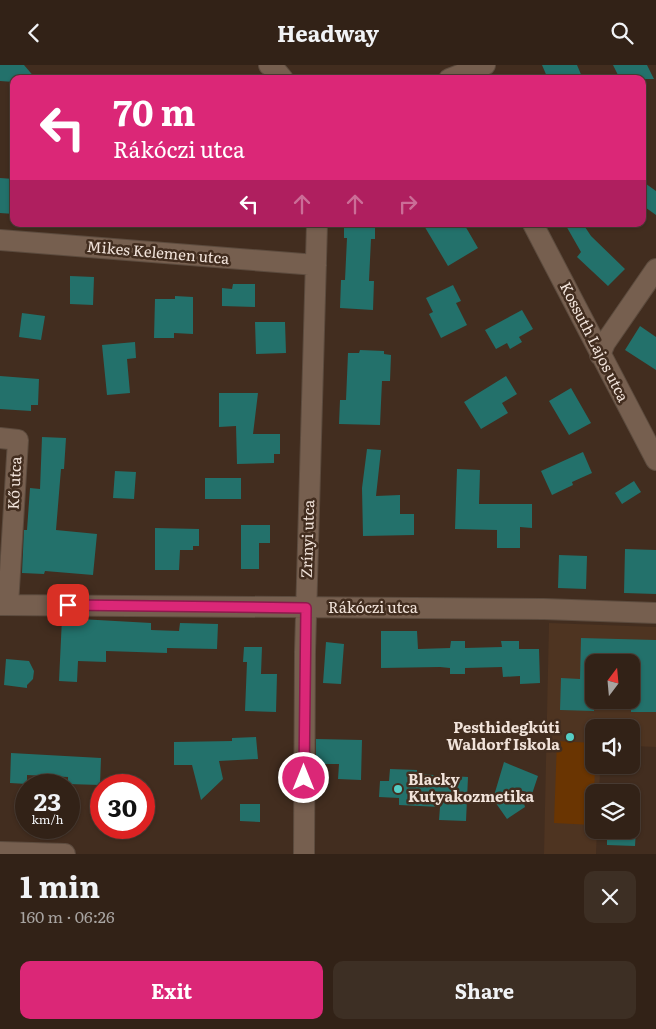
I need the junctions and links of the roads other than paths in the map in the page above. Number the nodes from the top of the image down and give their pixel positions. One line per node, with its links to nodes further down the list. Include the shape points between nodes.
1 (269, 65): 3 (street)
2 (485, 65): 4 (street)
3 (280, 75)
4 (452, 75)
5 (317, 227): 8 (street, Zrínyi utca)
6 (535, 227): 10 (street, Kossuth Lajos utca)
7 (0, 240): 8 (street, Mikes Kelemen utca)
8 (316, 265): 14 (street, Zrínyi utca)
9 (656, 269): 10 (street)
10 (600, 355): 12 (street, Kossuth Lajos utca)
11 (0, 438): 13 (street, Kő utca, via 18,440)
12 (656, 460)
13 (4, 605): 14 (street, Rákóczi utca)
14 (306, 608): 15 (street, Rákóczi utca); 18 (street, Zrínyi utca)
15 (656, 613)
16 (0, 852): 17 (street)
17 (65, 854)
18 (304, 854)

